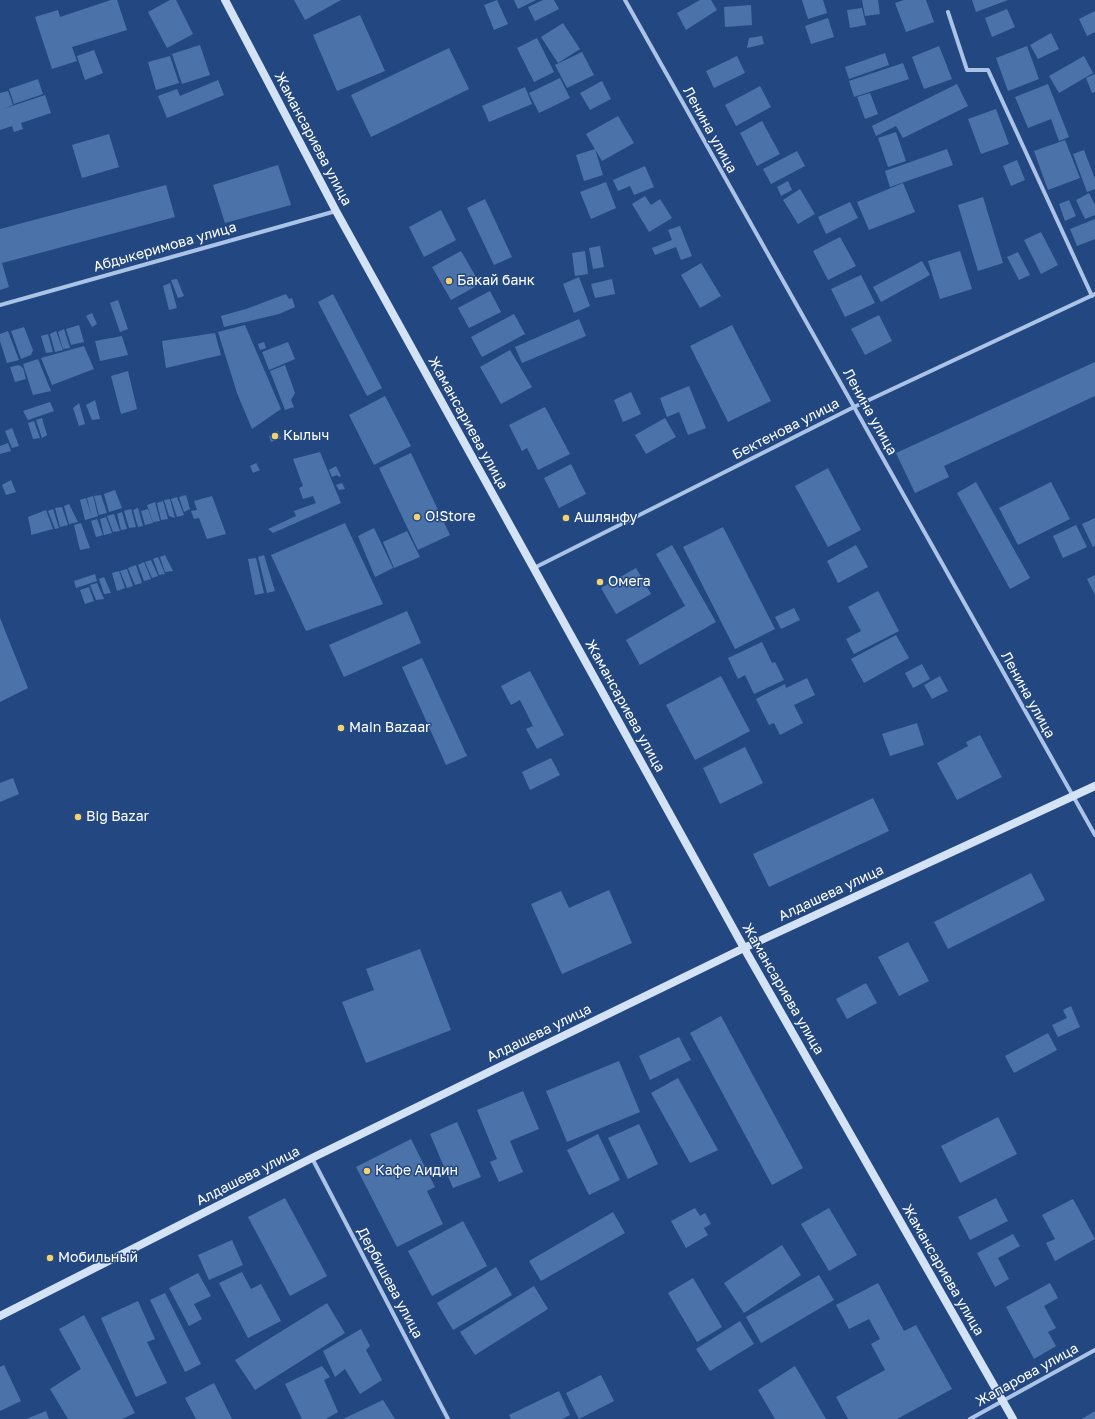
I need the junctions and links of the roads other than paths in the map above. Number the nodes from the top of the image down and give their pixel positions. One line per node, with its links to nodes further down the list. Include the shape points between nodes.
1 (225, 0): 4 (main road, Жамансариева улица)
2 (625, 0): 7 (street, Ленина улица)
3 (948, 12): 5 (street, via 967,70 988,70)
4 (336, 211): 6 (street, Абдыкеримова улица); 8 (main road, Жамансариева улица)
5 (1094, 295): 7 (street, Бектенова улица)
6 (0, 305)
7 (854, 407): 8 (street, Бектенова улица); 10 (street, Ленина улица)
8 (534, 568): 12 (main road, Жамансариева улица)
9 (1095, 786): 10 (main road, Алдашева улица)
10 (1072, 796): 11 (street, Ленина улица); 12 (main road, Алдашева улица)
11 (1095, 835)
12 (744, 948): 13 (main road, Алдашева улица); 16 (main road, Жамансариева улица)
13 (312, 1158): 14 (main road, Алдашева улица); 17 (street, Дербишева улица)
14 (0, 1316)
15 (1095, 1350): 16 (street, Жапарова улица)
16 (1003, 1401): 18 (street, Жапарова улица); 19 (main road, Жамансариева улица)
17 (448, 1419)
18 (970, 1419)
19 (1013, 1419)

